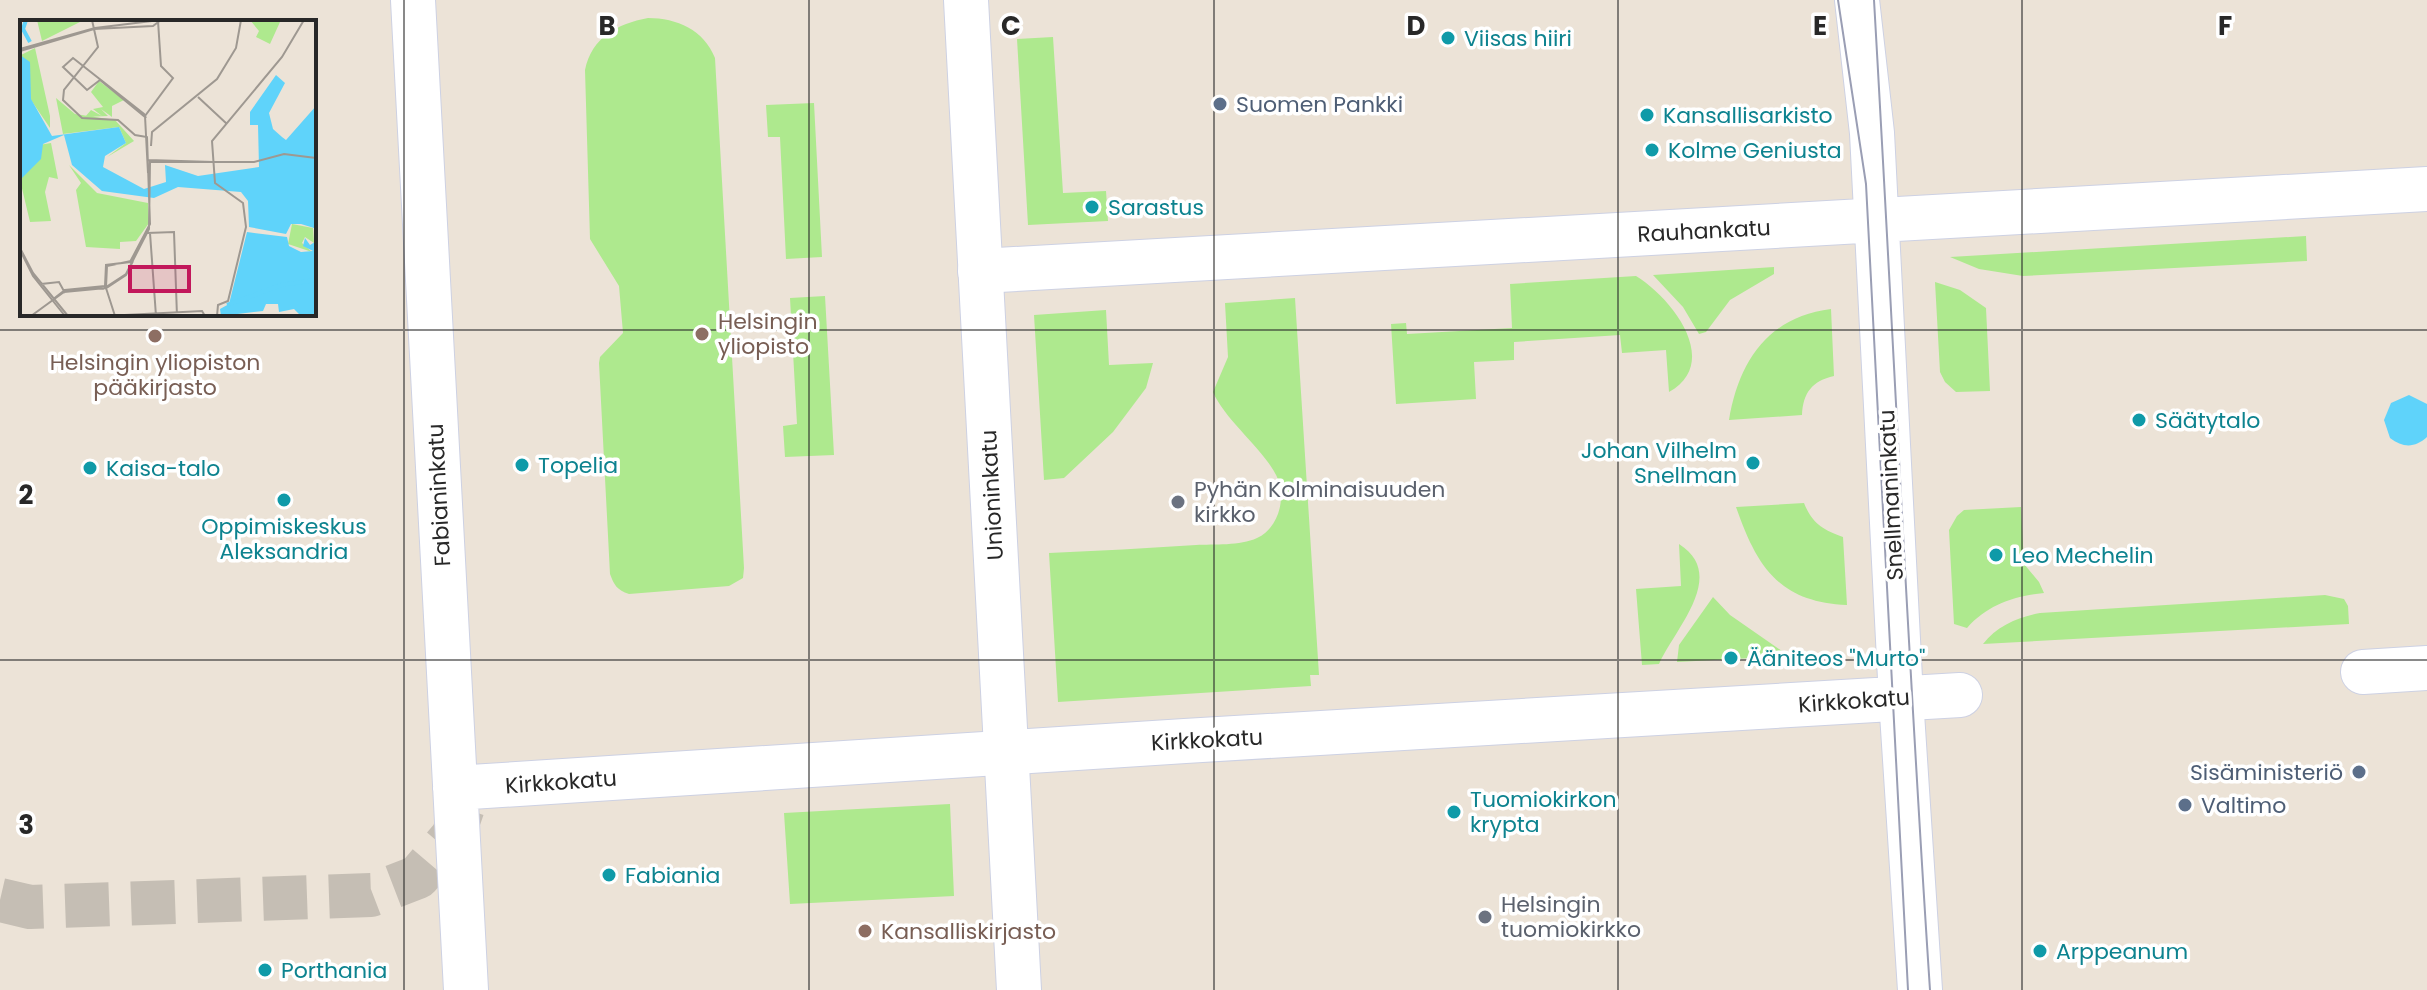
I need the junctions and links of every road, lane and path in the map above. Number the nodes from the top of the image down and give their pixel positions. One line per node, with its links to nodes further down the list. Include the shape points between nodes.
1 (413, 0): 12 (street, Fabianinkatu)
2 (966, 0): 6 (street, Unioninkatu)
3 (1857, 0): 5 (street, Snellmaninkatu)
4 (2427, 189): 5 (street, Rauhankatu)
5 (1877, 221): 6 (street, Rauhankatu); 10 (street, Snellmaninkatu)
6 (1001, 269): 11 (street, Unioninkatu)
7 (2427, 668): 8 (street)
8 (2363, 672)
9 (1960, 695): 10 (street, Kirkkokatu)
10 (1901, 698): 11 (street, Kirkkokatu); 15 (street, Snellmaninkatu)
11 (1007, 753): 12 (street, Kirkkokatu); 14 (street, Unioninkatu)
12 (455, 788): 13 (street, Fabianinkatu)
13 (466, 990)
14 (1019, 990)
15 (1920, 990)

